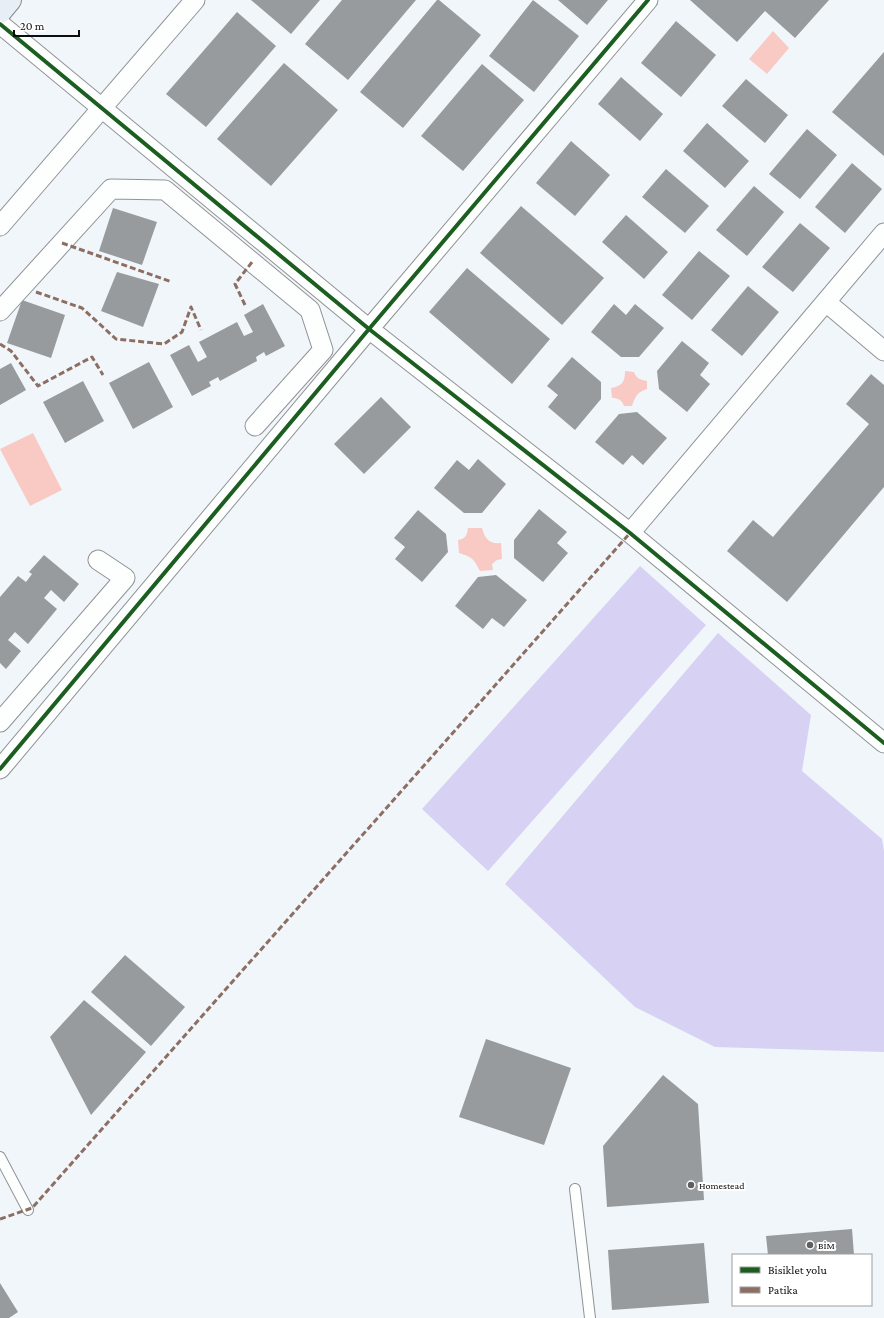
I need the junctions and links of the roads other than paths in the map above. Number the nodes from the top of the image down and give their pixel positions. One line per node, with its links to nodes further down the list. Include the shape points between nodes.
1 (10, 0): 4 (street)
2 (196, 0): 6 (street)
3 (648, 0): 11 (street)
4 (0, 12)
5 (0, 24): 6 (street)
6 (102, 108): 7 (street); 11 (street)
7 (0, 226)
8 (884, 233): 9 (street)
9 (826, 302): 12 (street); 14 (street)
10 (0, 311): 13 (street, via 111,189 165,190 310,310 323,350)
11 (369, 329): 14 (street); 18 (street)
12 (884, 351)
13 (255, 426)
14 (630, 533): 17 (street)
15 (98, 560): 16 (street, via 125,578)
16 (0, 722)
17 (884, 742)
18 (0, 769)
19 (0, 1157): 21 (lane)
20 (575, 1189): 22 (lane)
21 (28, 1210)
22 (590, 1318)

